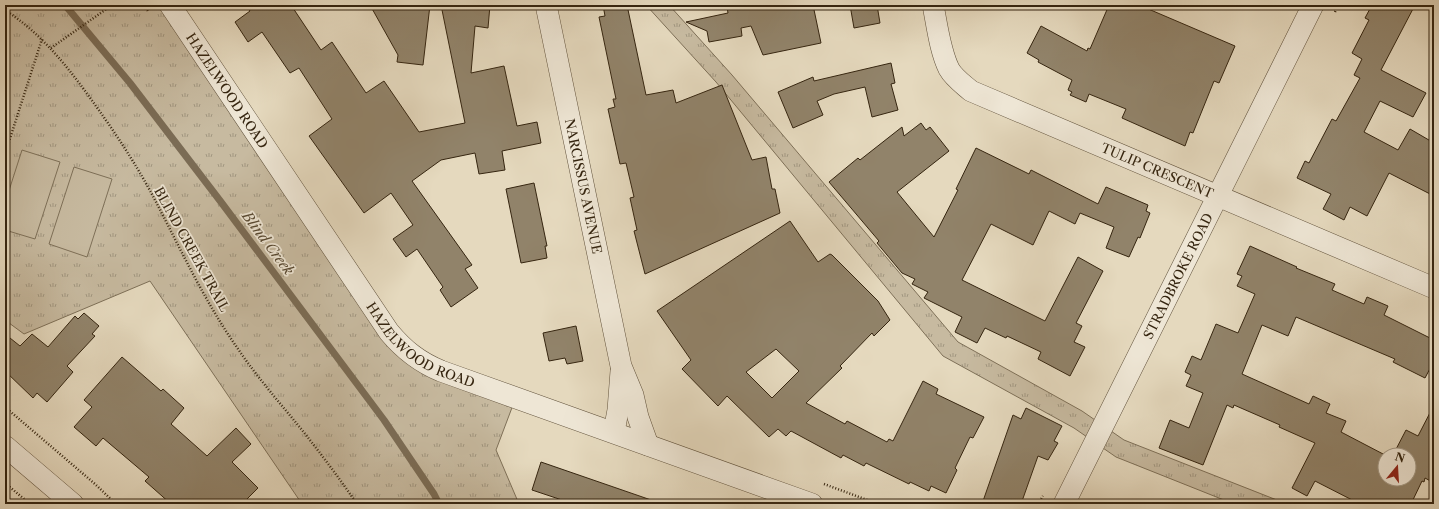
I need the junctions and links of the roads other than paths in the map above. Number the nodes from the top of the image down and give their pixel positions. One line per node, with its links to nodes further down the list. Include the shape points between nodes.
1 (170, 5): 8 (street, HAZELWOOD ROAD, via 389,332 403,348 415,358 441,371)
2 (546, 5): 7 (street, NARCISSUS AVENUE)
3 (933, 5): 5 (street, TULIP CRESCENT, via 949,70 971,91)
4 (1313, 5): 5 (street, STRADBROKE ROAD)
5 (1218, 196): 6 (street, TULIP CRESCENT); 14 (street, STRADBROKE ROAD)
6 (1434, 288)
7 (621, 366): 8 (street, NARCISSUS AVENUE); 9 (street, NARCISSUS AVENUE)
8 (614, 432): 9 (street, HAZELWOOD ROAD)
9 (648, 445): 11 (street, HAZELWOOD ROAD)
10 (5, 446): 12 (street)
11 (768, 497): 13 (street, HAZELWOOD ROAD)
12 (73, 504)
13 (812, 504)
14 (1064, 504)

